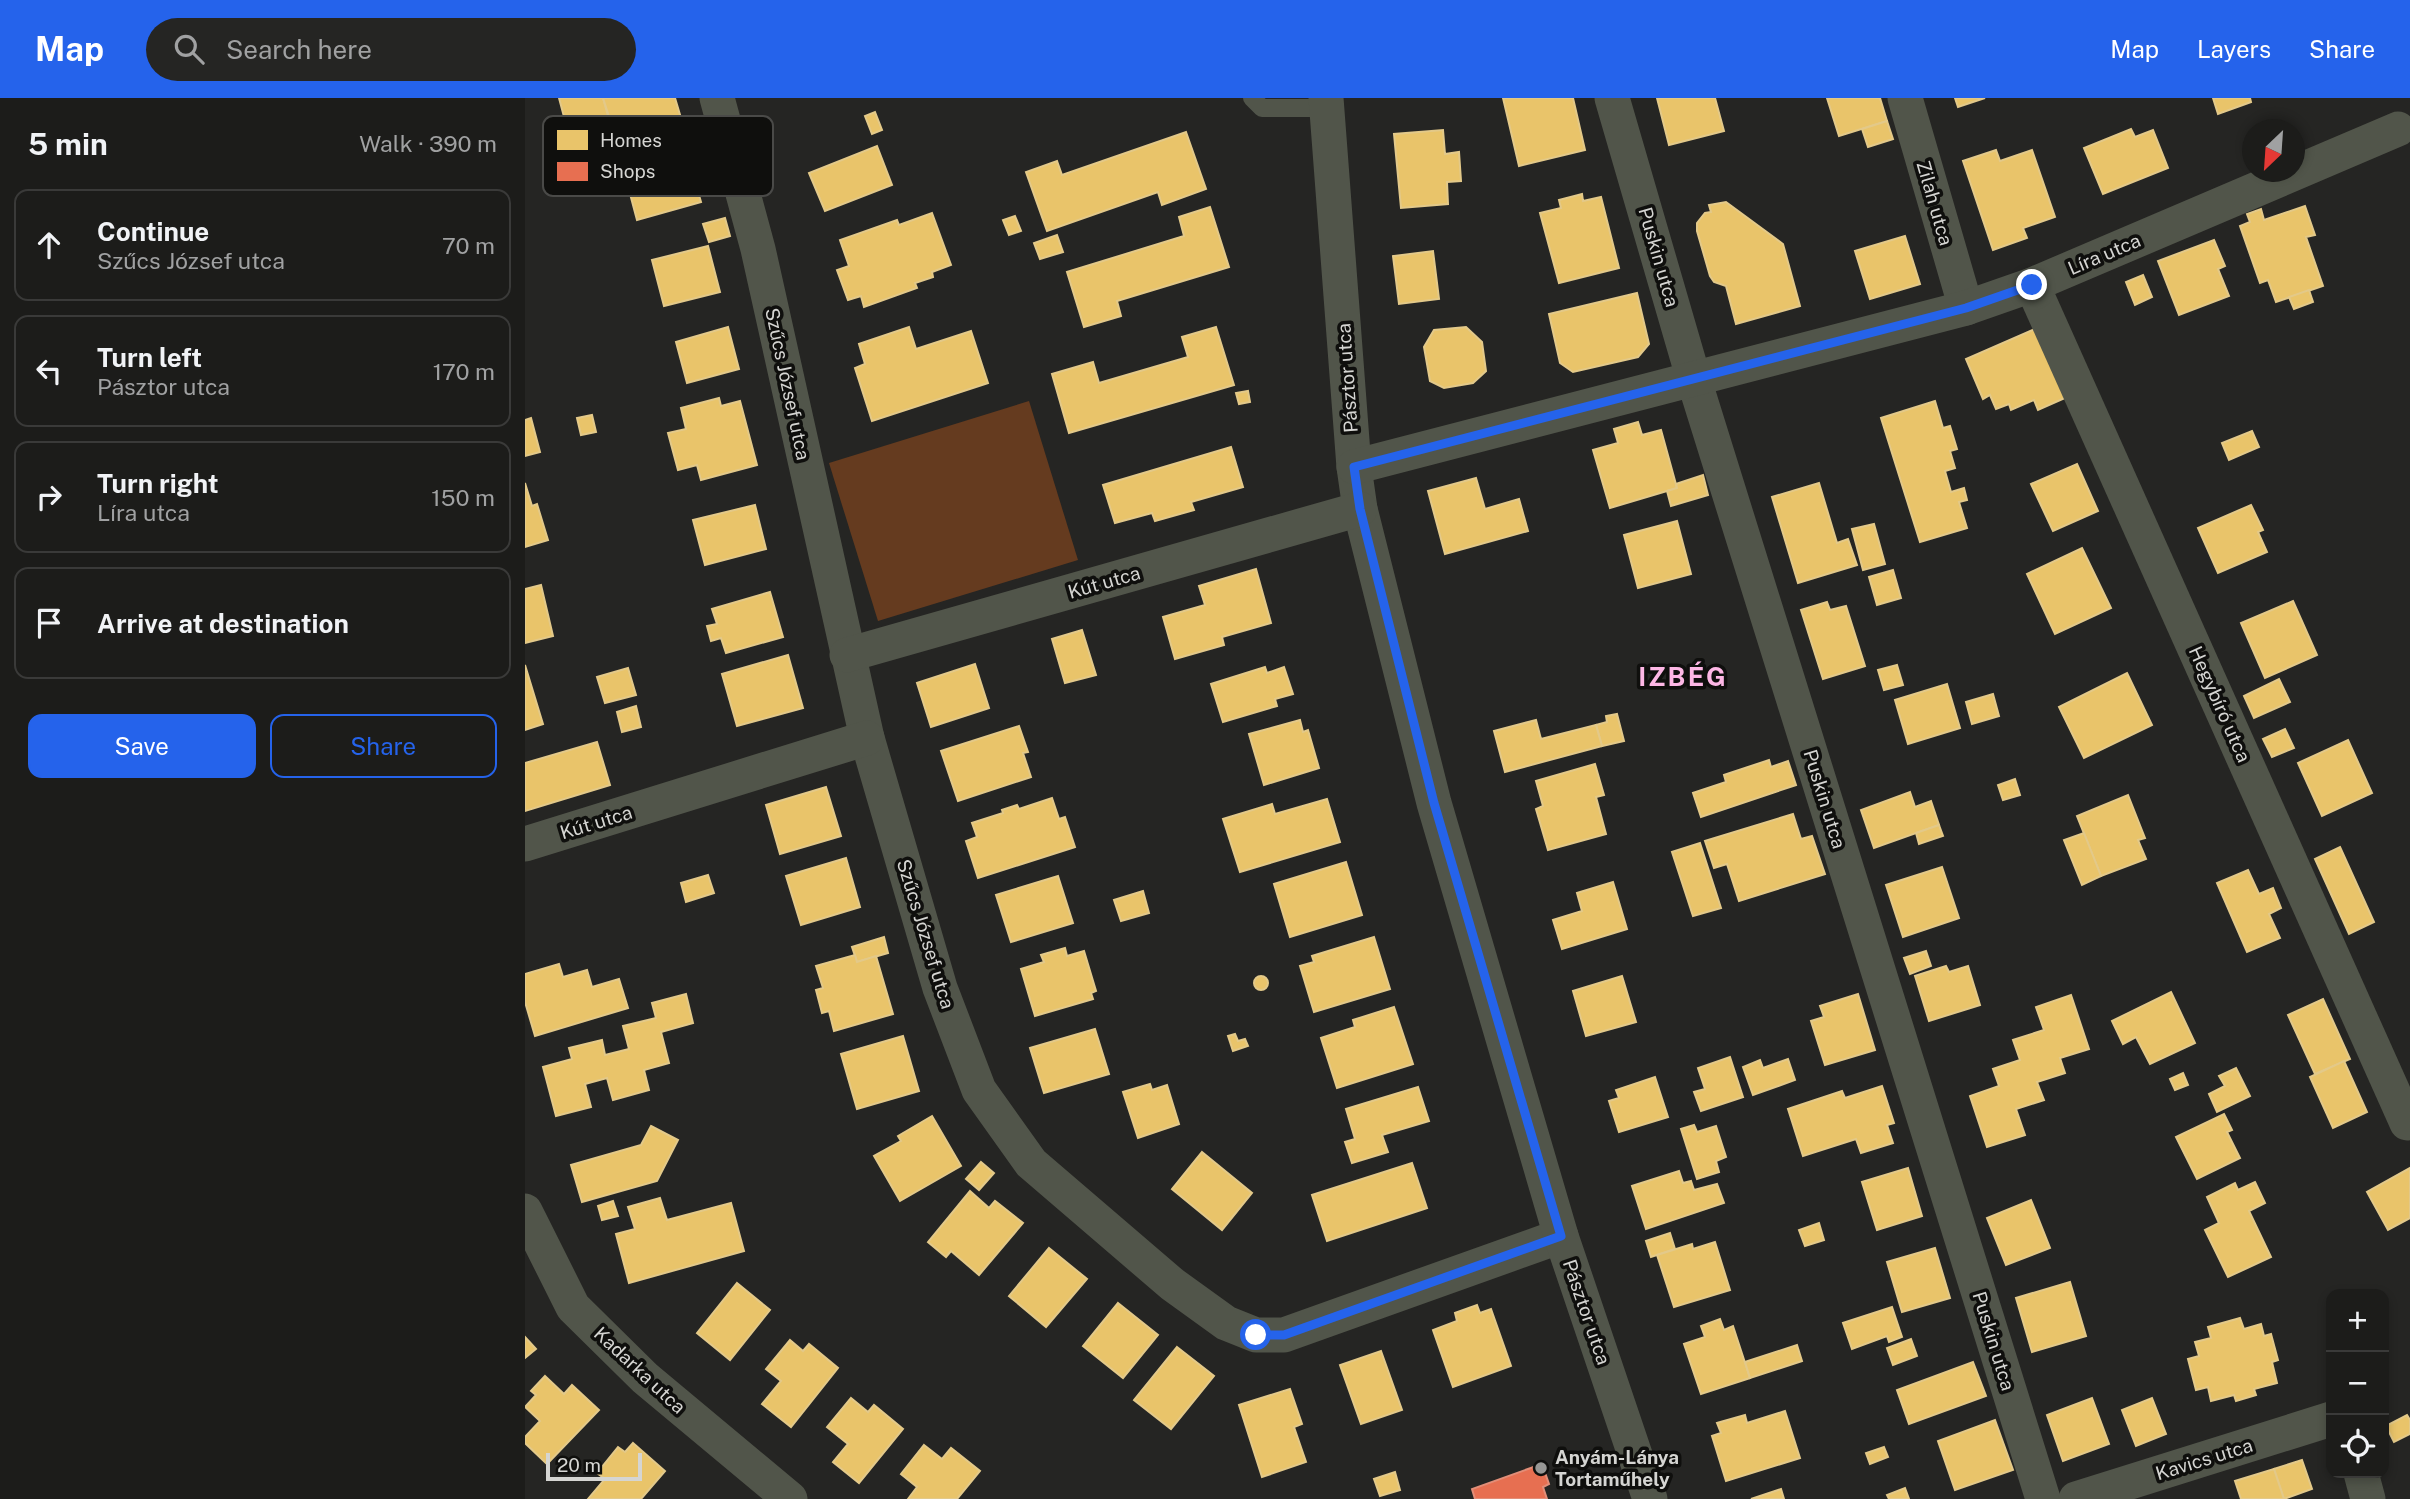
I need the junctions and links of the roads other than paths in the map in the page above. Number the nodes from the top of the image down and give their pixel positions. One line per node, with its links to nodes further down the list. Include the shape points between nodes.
1 (717, 98): 6 (street, Szűcs József utca)
2 (1252, 98): 5 (lane, via 1262,108)
3 (1612, 98): 11 (street, Puskin utca)
4 (1905, 98): 10 (street, Zilah utca)
5 (1326, 103): 12 (street, Pásztor utca)
6 (722, 116)
7 (2398, 129): 9 (street, Líra utca)
8 (744, 196): 14 (street, Szűcs József utca)
9 (2032, 285): 10 (street, Líra utca); 17 (street, Hegybíró utca)
10 (1966, 308): 11 (street, Líra utca)
11 (1694, 380): 12 (street, Líra utca); 24 (street, Puskin utca)
12 (1354, 467): 13 (street, Pásztor utca)
13 (1360, 509): 14 (street, Kút utca); 19 (street, Pásztor utca, via 1434,803)
14 (848, 655): 15 (street, Szűcs József utca)
15 (867, 738): 16 (street, Kút utca); 19 (street, Szűcs József utca, via 940,988 979,1090 1031,1163 1172,1284 1226,1323 1256,1335 1284,1335)
16 (525, 844)
17 (2407, 1123)
18 (525, 1211): 22 (street, Kadarka utca, via 573,1307 645,1378)
19 (1561, 1236): 23 (street, Pásztor utca)
20 (2326, 1421): 25 (street, Kavics utca)
21 (2362, 1478): 26 (street)
22 (790, 1499)
23 (1650, 1499)
24 (2043, 1499)
25 (2076, 1499)
26 (2368, 1499)

